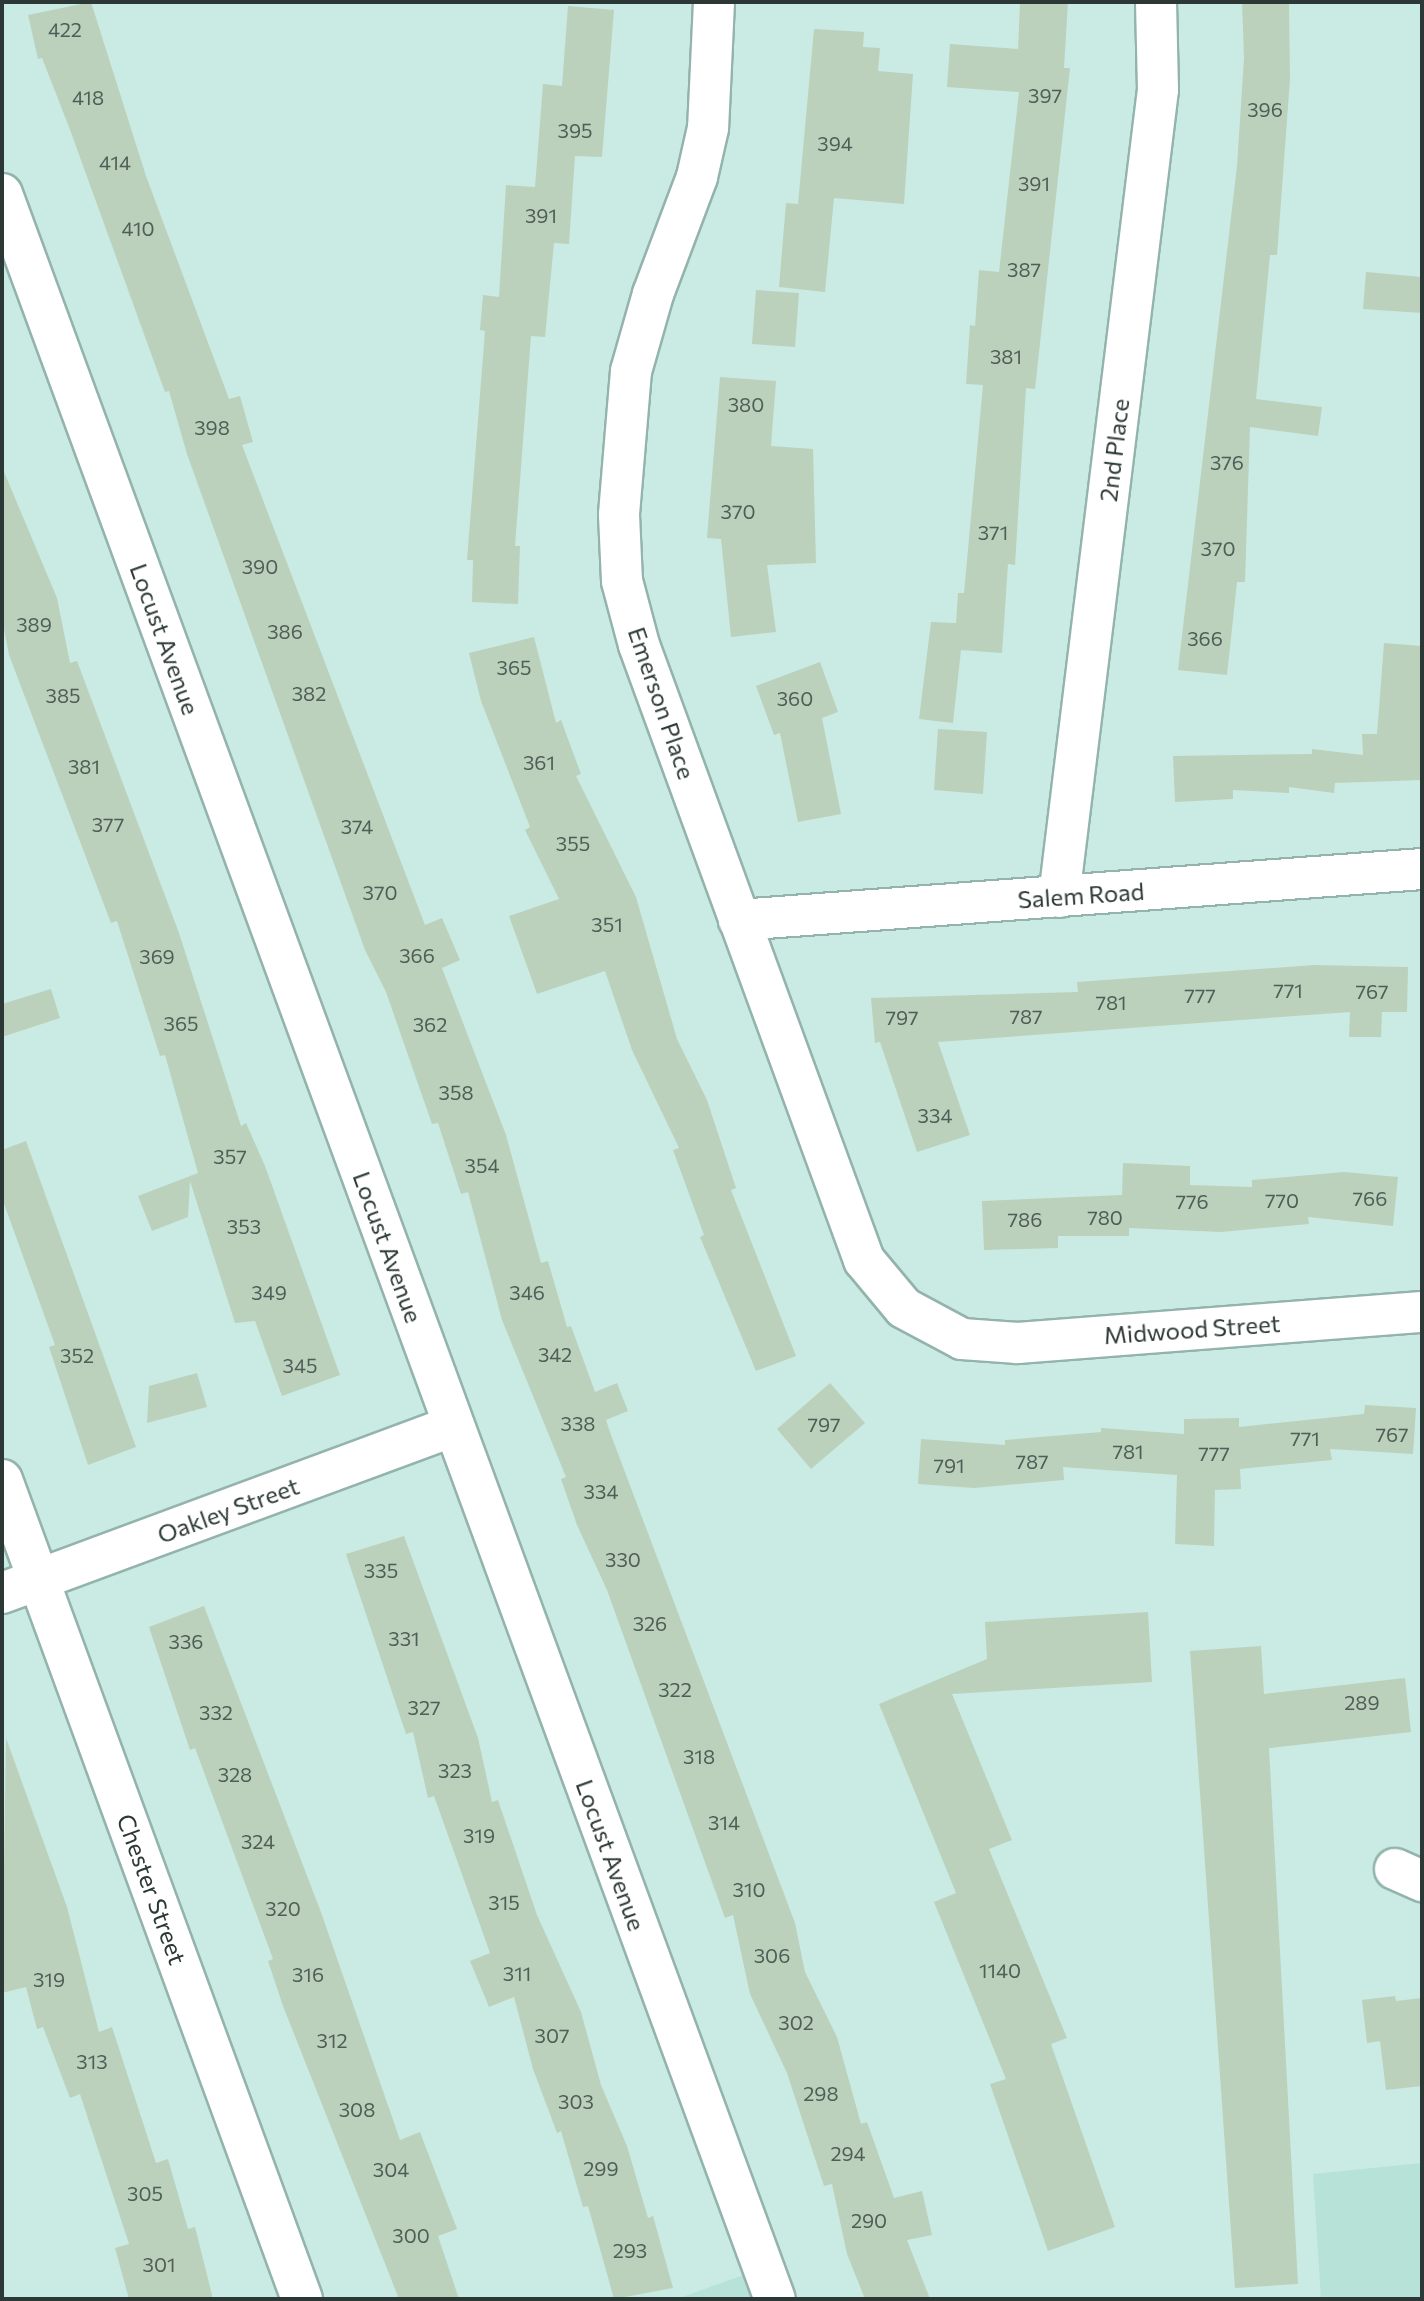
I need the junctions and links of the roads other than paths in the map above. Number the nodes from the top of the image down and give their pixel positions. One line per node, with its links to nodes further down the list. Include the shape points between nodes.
1 (714, 2): 6 (street, Emerson Place, via 708,128 697,177 631,371 619,515 622,581 639,645)
2 (1156, 2): 5 (street, 2nd Place, via 1158,90)
3 (2, 194): 9 (street, Locust Avenue)
4 (1422, 869): 5 (street, Salem Road)
5 (1059, 897): 6 (street, Salem Road)
6 (739, 920): 8 (street, Emerson Place, via 864,1260 904,1308)
7 (1422, 1312): 8 (street, Midwood Street, via 1018,1343)
8 (962, 1339)
9 (453, 1426): 11 (street, Oakley Street); 14 (street, Locust Avenue)
10 (2, 1480): 11 (street, Chester Street)
11 (39, 1580): 12 (street, Oakley Street); 13 (street, Chester Street)
12 (2, 1593)
13 (302, 2299)
14 (775, 2299)

